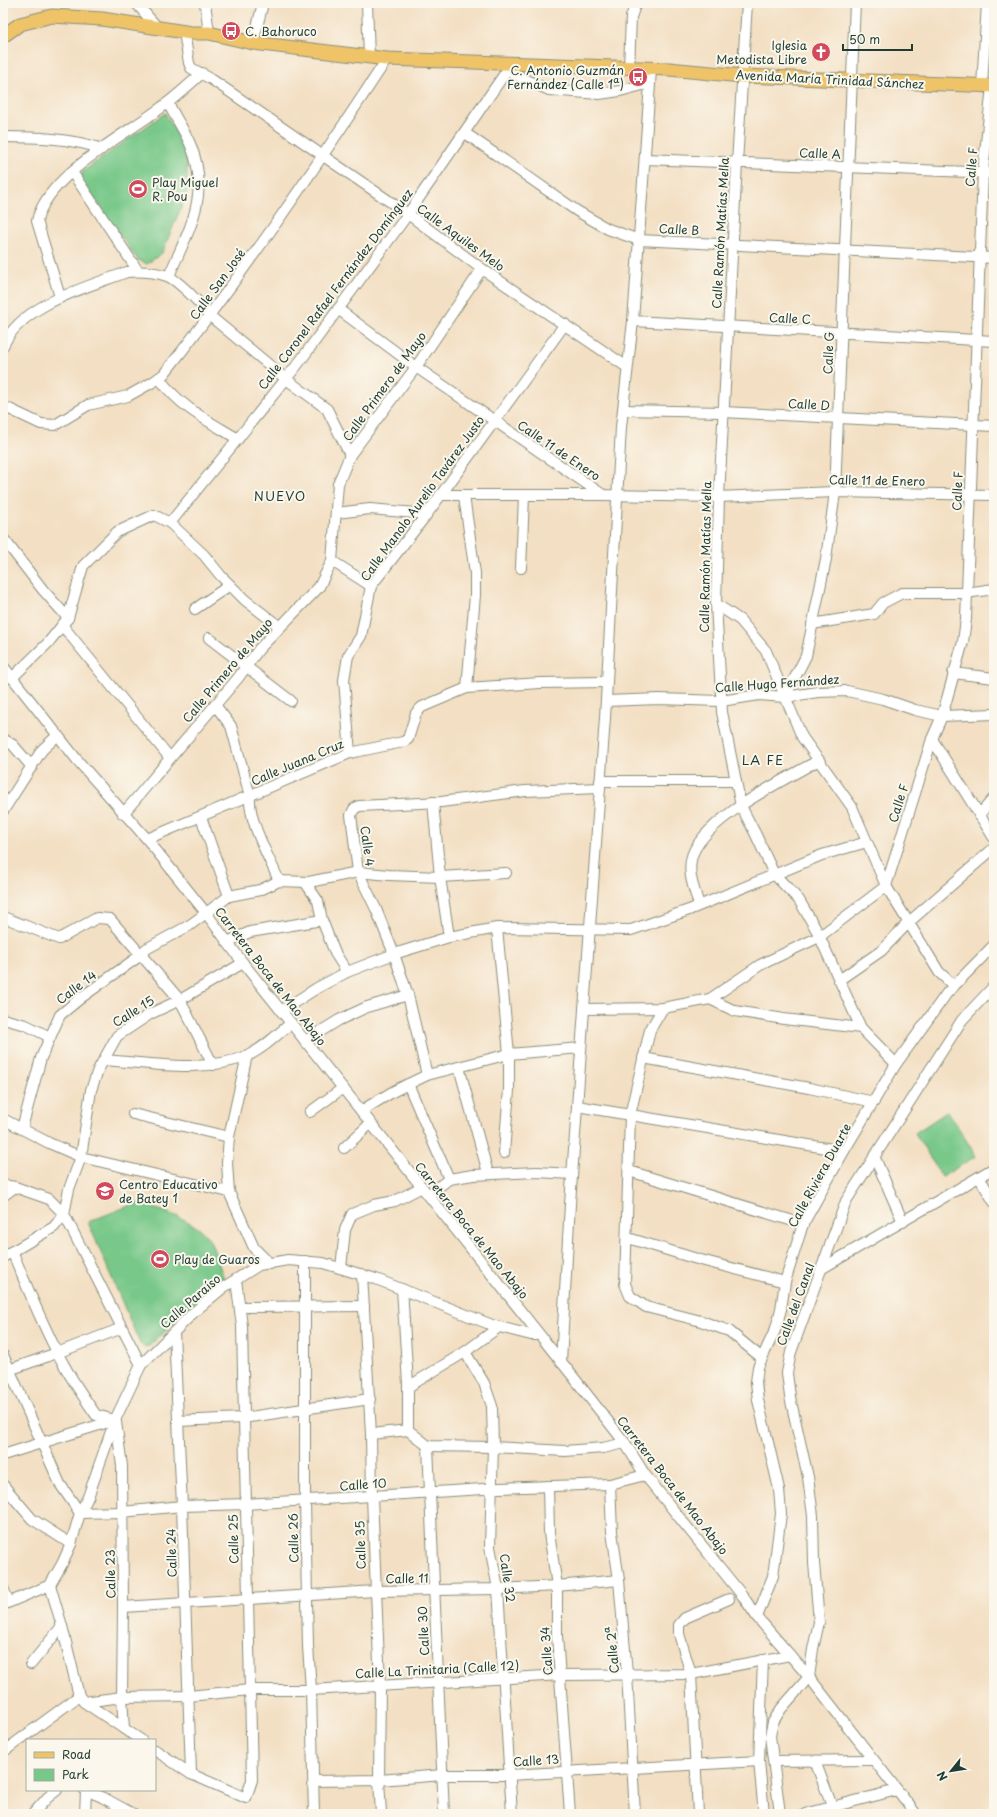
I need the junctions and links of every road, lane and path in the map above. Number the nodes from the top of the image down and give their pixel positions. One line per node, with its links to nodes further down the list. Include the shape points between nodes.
1 (136, 3): 9 (street)
2 (205, 3): 11 (street)
3 (263, 3): 13 (street)
4 (366, 3): 14 (street)
5 (636, 3): 17 (street, via 632,17)
6 (747, 3): 20 (street, Calle Ramón Matías Mella)
7 (854, 3): 21 (street, Calle G)
8 (987, 3): 22 (street, Calle F)
9 (157, 27): 10 (main road, Avenida María Trinidad Sánchez); 12 (main road, Avenida María Trinidad Sánchez, via 102,18 52,16 20,24)
10 (184, 32): 11 (main road, Avenida María Trinidad Sánchez); 18 (street, Calle Aquiles Melo, via 191,68)
11 (209, 33): 13 (main road, Avenida María Trinidad Sánchez)
12 (3, 36)
13 (253, 43): 14 (main road, Avenida María Trinidad Sánchez)
14 (369, 57): 15 (main road, Avenida María Trinidad Sánchez)
15 (387, 59): 16 (main road, Avenida María Trinidad Sánchez); 27 (street, Calle San José)
16 (510, 67): 17 (main road, Avenida María Trinidad Sánchez); 19 (street, via 549,90 599,94 620,91); 24 (street, Calle Coronel Rafael Fernández Domínguez)
17 (629, 69): 19 (main road, Avenida María Trinidad Sánchez)
18 (202, 74): 23 (street); 27 (street, Calle Aquiles Melo)
19 (650, 76): 20 (main road, Avenida María Trinidad Sánchez, via 669,69); 28 (street)
20 (742, 76): 21 (main road, Avenida María Trinidad Sánchez); 29 (street, Calle Ramón Matías Mella)
21 (851, 80): 22 (main road, Avenida María Trinidad Sánchez); 30 (street, Calle G)
22 (989, 86): 32 (street, Calle F)
23 (168, 103): 26 (street); 42 (street, via 196,160 198,190 198,206 194,218)
24 (465, 133): 34 (street, Calle Coronel Rafael Fernández Domínguez); 35 (street, Calle B, via 577,211 608,229)
25 (3, 137): 26 (street, via 28,137 88,144)
26 (102, 149): 31 (street)
27 (323, 157): 34 (street, Calle Aquiles Melo); 45 (street, Calle San José)
28 (645, 158): 29 (street, Calle A); 35 (street)
29 (736, 163): 30 (street, Calle A); 36 (street, Calle Ramón Matías Mella)
30 (848, 167): 32 (street, Calle A); 37 (street, Calle G)
31 (72, 172): 41 (street); 43 (street, via 44,201 37,221)
32 (983, 172): 33 (street, Calle A); 38 (street, Calle F)
33 (994, 173)
34 (408, 214): 40 (street, Calle Aquiles Melo); 44 (street, Calle Coronel Rafael Fernández Domínguez)
35 (639, 240): 36 (street, Calle B); 46 (street)
36 (733, 245): 37 (street, Calle B); 48 (street, Calle Ramón Matías Mella)
37 (845, 252): 38 (street, Calle B); 49 (street, Calle G)
38 (979, 258): 39 (street, Calle B); 50 (street, Calle F)
39 (994, 258)
40 (482, 269): 47 (street, Calle Aquiles Melo); 53 (street, Calle Primero de Mayo)
41 (138, 271): 42 (street); 43 (street, via 127,272)
42 (169, 276): 45 (street, via 202,304)
43 (60, 296): 52 (street, via 22,320)
44 (338, 309): 53 (street, Calle 11 de Enero); 56 (street, Calle Coronel Rafael Fernández Domínguez)
45 (210, 316): 55 (street, Calle San José); 56 (street)
46 (633, 321): 48 (street, Calle C); 54 (street)
47 (565, 324): 54 (street, Calle Aquiles Melo); 61 (street, Calle Manolo Aurelio Tavárez Justo)
48 (729, 328): 49 (street, Calle C); 59 (street, Calle Ramón Matías Mella)
49 (842, 333): 50 (street, Calle C); 60 (street, Calle G)
50 (976, 340): 51 (street, Calle C); 62 (street, Calle F)
51 (994, 341)
52 (3, 346)
53 (416, 367): 61 (street, Calle 11 de Enero); 65 (street, Calle Primero de Mayo)
54 (627, 367): 58 (street)
55 (158, 378): 57 (street, Calle San José, via 119,400 88,405 55,425 41,424); 64 (street, via 170,394 187,408)
56 (286, 379): 64 (street, Calle Coronel Rafael Fernández Domínguez); 65 (street, via 326,409)
57 (3, 406)
58 (623, 410): 59 (street, Calle D); 70 (street)
59 (723, 412): 60 (street, Calle D); 74 (street, Calle Ramón Matías Mella)
60 (838, 418): 62 (street, Calle D); 66 (street, Calle G)
61 (494, 421): 68 (street, Calle Manolo Aurelio Tavárez Justo); 69 (street, Calle 11 de Enero)
62 (972, 425): 63 (street, Calle D); 67 (street, Calle F)
63 (994, 426)
64 (238, 439): 77 (street, Calle Coronel Rafael Fernández Domínguez)
65 (350, 455): 75 (street, Calle Primero de Mayo, via 338,484)
66 (835, 492): 67 (street, Calle 11 de Enero); 74 (street, Calle 11 de Enero); 88 (street, Calle G, via 827,552)
67 (970, 494): 71 (street, Calle 11 de Enero); 84 (street, Calle F)
68 (440, 495): 72 (street); 76 (street, Calle Manolo Aurelio Tavárez Justo)
69 (603, 495): 70 (street, Calle 11 de Enero); 73 (street)
70 (617, 495): 74 (street, Calle 11 de Enero); 96 (street)
71 (994, 495)
72 (464, 496): 73 (street); 97 (street, via 475,573)
73 (524, 496): 80 (street)
74 (719, 497): 85 (street, Calle Ramón Matías Mella)
75 (336, 513): 76 (street, via 370,509); 79 (street, Calle Primero de Mayo)
76 (427, 514): 82 (street, Calle Manolo Aurelio Tavárez Justo)
77 (170, 524): 81 (street, via 204,554); 87 (street, via 154,515 117,532 83,566)
78 (3, 538): 87 (street)
79 (332, 561): 82 (street); 89 (street, Calle Primero de Mayo, via 319,587)
80 (521, 568)
81 (230, 585): 86 (street); 89 (street, via 259,612)
82 (371, 586): 108 (street, Calle Manolo Aurelio Tavárez Justo, via 361,636 348,656 344,680)
83 (994, 590): 84 (street)
84 (966, 593): 88 (street, via 902,593 883,603 874,614); 93 (street, Calle F, via 963,642)
85 (716, 604): 98 (street, via 740,620 766,651); 101 (street, Calle Ramón Matías Mella)
86 (195, 609)
87 (65, 622): 94 (street, via 48,643); 109 (street)
88 (812, 624): 98 (street, Calle G, via 806,656)
89 (280, 627): 92 (street, Calle Primero de Mayo)
90 (209, 638): 92 (street)
91 (3, 666): 94 (street, Carretera Boca de Mao Abajo)
92 (247, 666): 99 (street); 102 (street, Calle Primero de Mayo)
93 (953, 673): 95 (street); 104 (street, Calle F)
94 (12, 678): 105 (street, Carretera Boca de Mao Abajo)
95 (994, 678)
96 (606, 682): 97 (street, Calle Juana Cruz); 100 (street)
97 (467, 688): 108 (street, Calle Juana Cruz, via 422,707 416,713 408,739 403,742)
98 (785, 697): 101 (street, Calle Hugo Fernández, via 760,695); 104 (street, Calle Hugo Fernández, via 846,691); 110 (street, via 802,737)
99 (291, 701)
100 (606, 701): 101 (street, Calle Hugo Fernández); 113 (street)
101 (722, 701): 112 (street, Calle Ramón Matías Mella)
102 (215, 705): 109 (street, Calle Primero de Mayo); 114 (street, via 232,726)
103 (994, 714): 104 (street, Calle Hugo Fernández)
104 (942, 716): 107 (street, Calle F)
105 (58, 735): 111 (street, via 42,750); 119 (street, Carretera Boca de Mao Abajo)
106 (3, 739): 111 (street, via 13,745)
107 (932, 739): 120 (street); 132 (street, Calle F)
108 (350, 753): 114 (street, Calle Juana Cruz)
109 (170, 758): 119 (street, Calle Primero de Mayo)
110 (819, 760): 117 (street); 124 (street, via 852,807)
111 (32, 767): 118 (street)
112 (736, 781): 113 (street, Calle 4); 117 (street, Calle Ramón Matías Mella)
113 (600, 784): 116 (street, Calle 4); 140 (street)
114 (250, 796): 121 (street, Calle Juana Cruz); 130 (street, via 249,807)
115 (994, 798): 120 (street)
116 (433, 802): 126 (street, Calle 4, via 359,806 354,809 351,816); 129 (street)
117 (740, 806): 128 (street, Calle Ramón Matías Mella); 134 (street, via 717,823 697,846 691,860 691,879)
118 (3, 811)
119 (123, 814): 123 (street, Carretera Boca de Mao Abajo)
120 (979, 815): 122 (street)
121 (201, 817): 123 (street, Calle Juana Cruz); 133 (street)
122 (994, 838)
123 (147, 839): 135 (street, Carretera Boca de Mao Abajo)
124 (867, 842): 128 (street, via 822,855); 132 (street)
125 (994, 848): 138 (street)
126 (358, 872): 129 (street); 131 (street); 145 (street, Calle 4)
127 (506, 873): 129 (street)
128 (774, 874): 134 (street); 142 (street, Calle Ramón Matías Mella, via 799,900)
129 (440, 877): 141 (street)
130 (279, 881): 131 (street); 133 (street, via 260,890)
131 (305, 882): 137 (street, via 318,901)
132 (886, 886): 138 (street); 142 (street)
133 (229, 896): 135 (street, Calle 14)
134 (699, 905): 140 (street, via 631,930)
135 (206, 913): 143 (street, Carretera Boca de Mao Abajo); 146 (street, Calle 14, via 190,925 146,949)
136 (3, 916): 146 (street, via 58,939 97,918 110,919)
137 (322, 920): 143 (street, via 250,932); 148 (street, via 335,953)
138 (909, 922): 149 (street, via 881,951); 150 (street, via 939,972)
139 (497, 928): 140 (street); 141 (street); 164 (street)
140 (589, 929): 156 (street)
141 (449, 937): 145 (street)
142 (820, 937): 149 (street, Calle Ramón Matías Mella); 153 (street, via 760,965)
143 (227, 942): 147 (street, Carretera Boca de Mao Abajo)
144 (994, 945): 150 (street, Calle Riviera Duarte)
145 (394, 954): 148 (street); 152 (street, Calle 4)
146 (141, 955): 154 (street); 161 (street, Calle 14, via 60,1015)
147 (243, 963): 154 (street, Calle 15); 157 (street, Carretera Boca de Mao Abajo)
148 (347, 972): 157 (street)
149 (839, 980): 160 (street, Calle Ramón Matías Mella)
150 (954, 986): 168 (street, Calle Riviera Duarte)
151 (994, 986): 187 (street, Calle del Canal, via 962,1020)
152 (408, 995): 162 (street, via 367,1007 339,1020); 171 (street, Calle 4)
153 (710, 999): 155 (street); 160 (street, via 735,1011)
154 (180, 1000): 167 (street, Calle 15, via 150,1014 117,1036); 169 (street)
155 (663, 1008): 156 (street); 166 (street, via 650,1030)
156 (584, 1009): 163 (street)
157 (281, 1011): 159 (street, Carretera Boca de Mao Abajo)
158 (3, 1019): 161 (street, via 26,1025)
159 (291, 1023): 162 (street, Carretera Boca de Mao Abajo); 165 (street, via 269,1042)
160 (861, 1028): 168 (street, Calle Ramón Matías Mella)
161 (50, 1037): 182 (street, Calle 14, via 41,1058)
162 (305, 1041): 173 (street, Carretera Boca de Mao Abajo)
163 (581, 1048): 164 (street); 175 (street)
164 (509, 1054): 170 (street); 186 (street)
165 (247, 1055): 169 (street); 183 (street)
166 (643, 1058): 174 (street); 179 (street)
167 (104, 1060): 169 (street, via 176,1066); 188 (street, Calle 15, via 91,1090)
168 (896, 1064): 174 (street, Calle Riviera Duarte)
169 (213, 1065)
170 (459, 1066): 171 (street); 191 (street)
171 (427, 1075): 172 (street)
172 (408, 1084): 176 (street); 194 (street)
173 (343, 1088): 176 (street, Carretera Boca de Mao Abajo); 177 (street)
174 (874, 1102): 185 (street, Calle Riviera Duarte)
175 (577, 1106): 179 (street); 192 (street)
176 (361, 1111): 181 (street, Carretera Boca de Mao Abajo)
177 (310, 1112)
178 (133, 1114): 183 (street)
179 (630, 1115): 185 (street); 190 (street)
180 (3, 1119): 182 (street)
181 (370, 1124): 184 (street); 197 (street, Carretera Boca de Mao Abajo)
182 (22, 1128): 188 (street)
183 (229, 1137): 198 (street)
184 (344, 1148)
185 (844, 1151): 203 (street, Calle Riviera Duarte)
186 (504, 1153)
187 (874, 1156): 202 (street); 210 (street, Calle del Canal, via 846,1201)
188 (81, 1157): 198 (street); 201 (street, Calle 15, via 69,1189)
189 (994, 1168): 193 (street)
190 (629, 1171): 203 (street); 204 (street)
191 (488, 1173): 192 (street); 194 (street)
192 (572, 1174): 226 (street)
193 (979, 1177): 200 (street); 202 (street)
194 (449, 1180): 197 (street)
195 (3, 1185): 196 (street)
196 (15, 1187): 199 (street); 201 (street, via 49,1199)
197 (425, 1191): 209 (street, via 352,1214 345,1230); 221 (street, Carretera Boca de Mao Abajo)
198 (228, 1192): 208 (street, via 254,1248)
199 (3, 1196)
200 (994, 1202)
201 (64, 1214): 205 (street, via 54,1227); 219 (street)
202 (902, 1222): 210 (street)
203 (803, 1224): 213 (street, Calle Riviera Duarte)
204 (628, 1238): 213 (street); 225 (street, via 625,1284 630,1296 646,1307 729,1331)
205 (12, 1251): 206 (street); 223 (street)
206 (3, 1257)
207 (305, 1261): 208 (street, Calle Paraíso, via 288,1260); 209 (street, Calle Paraíso); 215 (street, Calle 26)
208 (270, 1264): 212 (street, Calle Paraíso, via 259,1266)
209 (341, 1268): 211 (street, Calle Paraíso)
210 (822, 1269): 276 (street, Calle del Canal, via 791,1352 787,1373 808,1477 813,1516 815,1591 819,1622)
211 (362, 1274): 214 (street, Calle Paraíso); 216 (street, Calle 35)
212 (236, 1280): 217 (street, Calle 25); 220 (street, Calle Paraíso, via 218,1292)
213 (784, 1282): 225 (street, Calle Riviera Duarte, via 776,1328)
214 (402, 1289): 218 (street, Calle Paraíso); 229 (street)
215 (305, 1306): 216 (street); 217 (street); 231 (street, Calle 26)
216 (364, 1306): 230 (street, Calle 35)
217 (240, 1307): 232 (street, Calle 25)
218 (499, 1327): 221 (street, Calle Paraíso); 222 (street)
219 (122, 1328): 223 (street); 227 (street)
220 (174, 1332): 227 (street, Calle Paraíso); 234 (street, Calle 24)
221 (540, 1335): 226 (street, Carretera Boca de Mao Abajo)
222 (465, 1352): 229 (street); 240 (street, Calle 32, via 484,1382 492,1406)
223 (57, 1353): 228 (street); 233 (street, via 96,1415)
224 (3, 1355): 228 (street)
225 (762, 1358): 268 (street, Calle Riviera Duarte, via 756,1382 758,1400 779,1489 781,1514 773,1576)
226 (561, 1362): 238 (street, Carretera Boca de Mao Abajo)
227 (141, 1365): 233 (street, Calle Paraíso)
228 (7, 1371): 237 (street)
229 (408, 1387): 235 (street)
230 (370, 1400): 231 (street); 236 (street, Calle 35)
231 (304, 1410): 232 (street); 249 (street, Calle 26)
232 (243, 1418): 234 (street); 250 (street, Calle 25)
233 (115, 1420): 237 (street); 252 (street, Calle Paraíso, via 88,1497); 253 (street, Calle 23, via 122,1466)
234 (178, 1421): 251 (street, Calle 24)
235 (408, 1430): 236 (street); 239 (street)
236 (371, 1434): 248 (street, Calle 35)
237 (42, 1442): 241 (street); 252 (street, via 60,1484)
238 (625, 1444): 240 (street, via 565,1450); 242 (street, Carretera Boca de Mao Abajo)
239 (428, 1446): 240 (street); 247 (street, Calle 30)
240 (493, 1447): 246 (street, Calle 32)
241 (3, 1455)
242 (645, 1475): 243 (street, Calle 10); 268 (street, Carretera Boca de Mao Abajo)
243 (610, 1484): 245 (street, Calle 10); 255 (street, Calle 2ª, via 612,1532)
244 (3, 1485): 254 (street, via 32,1519)
245 (548, 1486): 246 (street, Calle 10); 257 (street, Calle 34, via 549,1533)
246 (492, 1489): 247 (street, Calle 10); 259 (street, Calle 32, via 490,1547)
247 (430, 1493): 248 (street, Calle 10); 260 (street, Calle 30)
248 (372, 1497): 249 (street, Calle 10); 261 (street, Calle 35)
249 (305, 1501): 250 (street, Calle 10); 262 (street, Calle 26)
250 (246, 1504): 251 (street, Calle 10); 263 (street, Calle 25)
251 (182, 1506): 253 (street, Calle 10); 266 (street, Calle 24)
252 (80, 1512): 253 (street, Calle 10); 254 (street, Calle Paraíso)
253 (122, 1512): 267 (street, Calle 23)
254 (71, 1544): 256 (street, Calle Paraíso)
255 (619, 1580): 257 (street, Calle 11); 273 (street, Calle 2ª)
256 (50, 1586): 265 (street); 269 (street)
257 (557, 1586): 259 (street, Calle 11); 275 (street, Calle 34, via 557,1636)
258 (3, 1588): 265 (street)
259 (498, 1589): 260 (street, Calle 11); 277 (street, Calle 32)
260 (434, 1590): 261 (street, Calle 11); 278 (street, Calle 30)
261 (375, 1591): 262 (street, Calle 11); 279 (street, Calle 35)
262 (308, 1595): 263 (street, Calle 11); 281 (street, Calle 26)
263 (247, 1599): 266 (street, Calle 11); 280 (street, Calle 25)
264 (728, 1599): 274 (street, via 685,1618 679,1625 679,1634)
265 (6, 1604)
266 (186, 1604): 267 (street, Calle 11); 282 (street, Calle 24)
267 (124, 1607): 283 (street, Calle 23)
268 (757, 1617): 270 (street, Carretera Boca de Mao Abajo)
269 (62, 1626): 272 (street); 284 (street)
270 (790, 1655): 271 (street, Calle La Trinitaria (Calle 12)); 276 (street, Carretera Boca de Mao Abajo)
271 (763, 1660): 274 (street, Calle La Trinitaria (Calle 12)); 292 (street)
272 (31, 1664)
273 (627, 1674): 274 (street, Calle La Trinitaria (Calle 12)); 275 (street, Calle La Trinitaria (Calle 12)); 296 (street, Calle 2ª)
274 (691, 1674): 295 (street)
275 (561, 1675): 277 (street, Calle La Trinitaria (Calle 12)); 297 (street, Calle 34)
276 (809, 1677): 291 (street, Carretera Boca de Mao Abajo); 293 (street, via 773,1722 770,1736)
277 (503, 1678): 278 (street, Calle La Trinitaria (Calle 12)); 300 (street, Calle 32)
278 (438, 1683): 279 (street, Calle La Trinitaria (Calle 12)); 299 (street, Calle 30)
279 (380, 1685): 281 (street, Calle La Trinitaria (Calle 12)); 301 (street, Calle 35)
280 (250, 1690): 281 (street, Calle La Trinitaria (Calle 12)); 282 (street, Calle La Trinitaria (Calle 12)); 298 (street, Calle 25, via 252,1780 246,1798)
281 (311, 1690): 302 (street, Calle 26)
282 (188, 1696): 283 (street, Calle La Trinitaria (Calle 12)); 298 (street, Calle 24)
283 (122, 1697): 284 (street, Calle La Trinitaria (Calle 12)); 285 (street, Calle 23)
284 (81, 1699): 285 (street); 286 (street)
285 (124, 1729): 288 (street)
286 (30, 1737)
287 (26, 1739): 290 (street)
288 (139, 1739)
289 (156, 1751): 298 (street)
290 (3, 1752)
291 (872, 1760): 294 (street); 303 (street, Carretera Boca de Mao Abajo)
292 (759, 1761): 295 (street, Calle 13); 317 (street)
293 (774, 1761): 294 (street); 318 (street)
294 (815, 1761): 306 (street)
295 (695, 1765): 296 (street, Calle 13); 316 (street)
296 (633, 1767): 297 (street, Calle 13); 315 (street, Calle 2ª)
297 (567, 1771): 300 (street, Calle 13); 314 (street, Calle 34)
298 (191, 1774)
299 (442, 1775): 300 (street, Calle 13); 301 (street, Calle 13); 312 (street, Calle 30)
300 (509, 1775): 313 (street, Calle 32)
301 (379, 1780): 302 (street, Calle 13); 311 (street, Calle 35)
302 (314, 1781): 310 (street, Calle 26)
303 (897, 1790): 306 (street); 320 (street, Carretera Boca de Mao Abajo)
304 (56, 1791): 307 (street)
305 (86, 1791): 308 (street); 309 (street)
306 (833, 1810): 319 (street)
307 (33, 1814)
308 (85, 1814)
309 (133, 1814)
310 (314, 1814)
311 (381, 1814)
312 (444, 1814)
313 (512, 1814)
314 (570, 1814)
315 (635, 1814)
316 (698, 1814)
317 (764, 1814)
318 (780, 1814)
319 (805, 1814)
320 (916, 1814)

